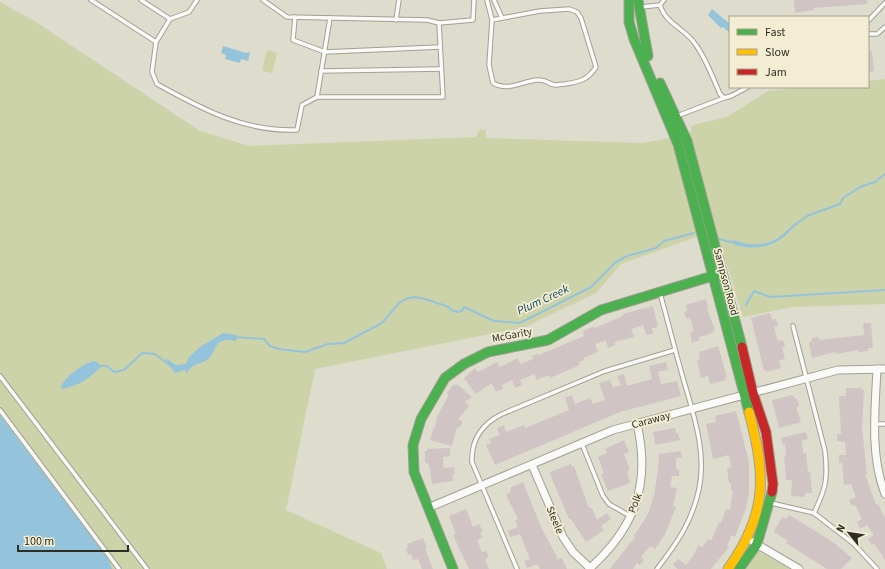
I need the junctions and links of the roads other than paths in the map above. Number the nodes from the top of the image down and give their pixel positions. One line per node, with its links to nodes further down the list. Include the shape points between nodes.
1 (91, 0): 24 (lane)
2 (141, 0): 17 (lane)
3 (197, 0): 17 (lane, via 188,12)
4 (263, 0): 14 (lane, via 288,17)
5 (399, 0): 18 (lane)
6 (474, 0): 21 (lane, via 473,20)
7 (629, 0): 34 (street, Sampson Road, via 629,22 634,39 678,144)
8 (664, 0): 13 (lane)
9 (495, 1): 10 (lane); 16 (lane)
10 (487, 2): 19 (lane)
11 (638, 3): 13 (lane); 32 (street, Sampson Road, via 646,51)
12 (885, 3): 20 (lane)
13 (660, 5): 31 (lane, via 667,19 680,28 699,49)
14 (295, 17): 15 (lane); 26 (lane, via 293,40)
15 (330, 18): 18 (lane); 26 (lane)
16 (502, 18): 19 (lane); 19 (lane, via 540,11 569,9 577,12 582,18 596,67 588,78 578,82 555,85 545,80 536,80 499,87 490,77)
17 (170, 19): 24 (lane)
18 (396, 20): 21 (lane, via 427,20)
19 (492, 20)
20 (869, 20)
21 (439, 23): 25 (lane)
22 (885, 27): 23 (lane, via 877,34)
23 (869, 34)
24 (156, 42): 30 (lane, via 152,72 156,84 198,107 242,124 297,130 302,105)
25 (440, 47): 26 (lane); 27 (lane)
26 (324, 52): 28 (lane)
27 (441, 69): 28 (lane); 30 (lane, via 442,97)
28 (321, 72): 30 (lane)
29 (746, 88): 31 (lane)
30 (317, 97)
31 (724, 98): 32 (lane)
32 (676, 117): 33 (street, Sampson Road, via 687,141)
33 (721, 273): 34 (street, McGarity); 42 (street, Sampson Road, via 733,310)
34 (712, 277): 35 (street, McGarity); 43 (street, Sampson Road)
35 (660, 292): 37 (lane); 54 (street, McGarity, via 601,310 548,340 488,352 464,364 445,378 421,419 413,445 414,472)
36 (793, 326): 41 (lane)
37 (675, 350): 44 (lane); 51 (lane, via 605,371 487,422 477,436 472,455)
38 (877, 369): 39 (street, Caraway); 41 (street, Caraway, via 838,370); 47 (street)
39 (885, 369)
40 (0, 376): 60 (lane)
41 (807, 379): 42 (street, Caraway); 55 (lane, via 825,451 827,472 824,491)
42 (753, 393): 43 (street, Caraway); 53 (street, Sampson Road, via 766,432 773,484)
43 (744, 396): 44 (street, Caraway); 57 (street, Sampson Road, via 759,449 762,475 760,502)
44 (692, 409): 46 (street, Caraway); 64 (lane, via 698,430 699,488 681,537)
45 (0, 410): 59 (lane)
46 (637, 424): 49 (street, Caraway, via 613,430); 56 (street, Polk, via 643,466 640,493)
47 (875, 424): 48 (lane); 52 (street, via 877,469)
48 (885, 424)
49 (582, 444): 50 (street, Caraway); 56 (lane, via 603,496 609,504)
50 (532, 465): 51 (street, Caraway); 63 (street, Steele, via 562,537)
51 (481, 486): 54 (street, Caraway); 62 (lane)
52 (885, 494)
53 (770, 503): 55 (lane); 58 (street, Sampson Road)
54 (428, 508): 61 (street, McGarity)
55 (814, 513): 68 (lane, via 854,544)
56 (630, 516): 63 (street, Polk, via 610,546)
57 (748, 539): 58 (street); 65 (street, Sampson Road)
58 (757, 544): 66 (street, Sampson Road); 67 (street)
59 (119, 569)
60 (147, 569)
61 (453, 569)
62 (516, 569)
63 (590, 569)
64 (657, 569)
65 (728, 569)
66 (739, 569)
67 (799, 569)
68 (877, 569)

